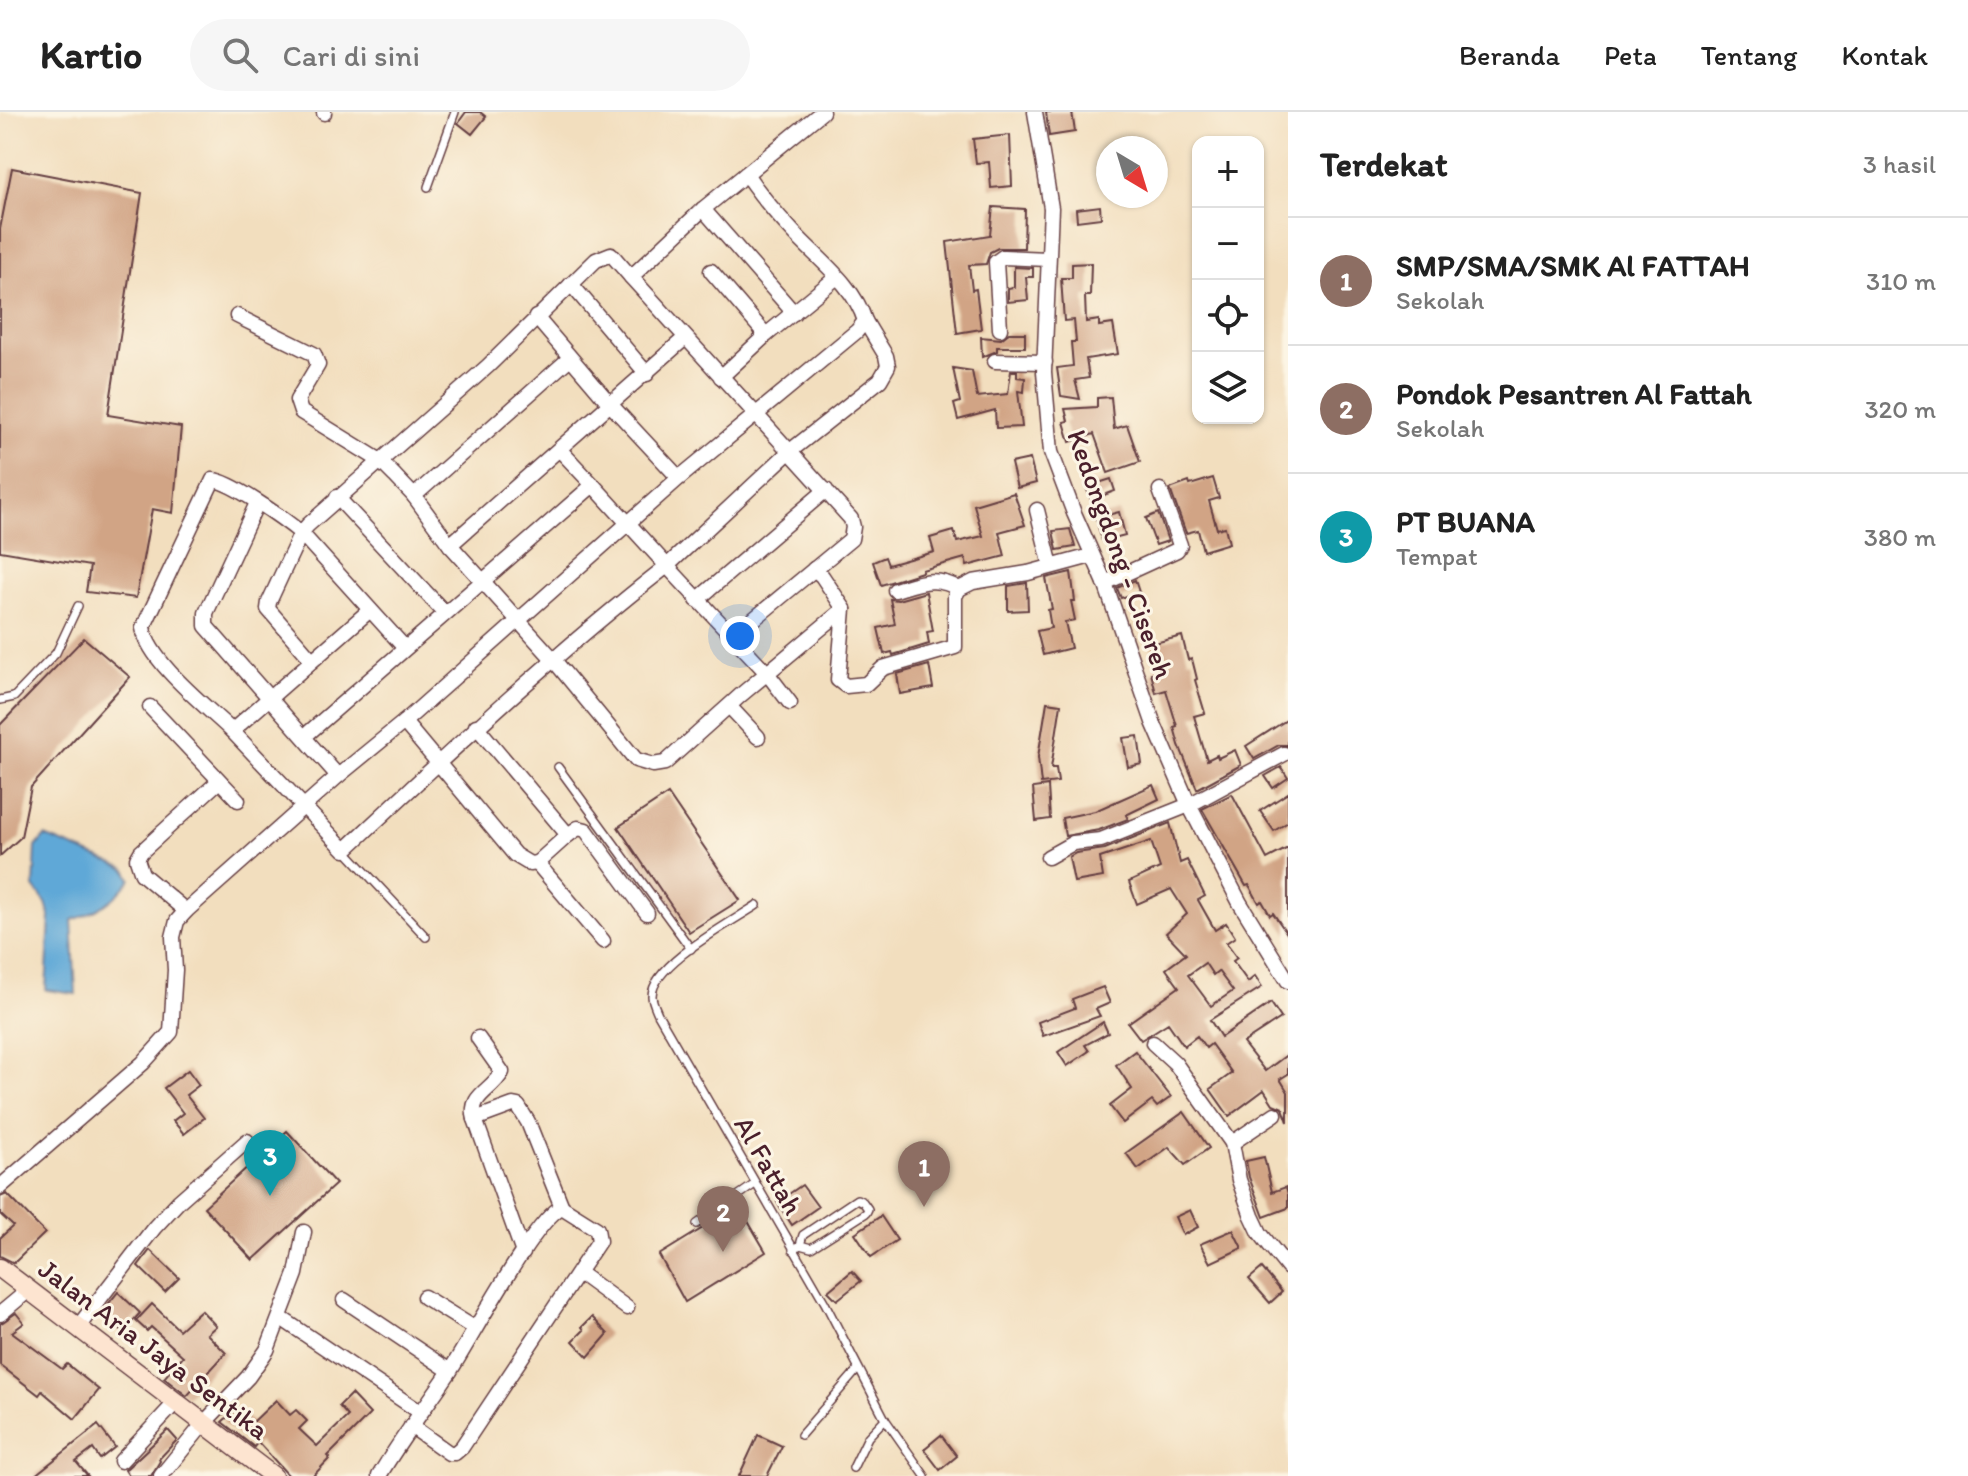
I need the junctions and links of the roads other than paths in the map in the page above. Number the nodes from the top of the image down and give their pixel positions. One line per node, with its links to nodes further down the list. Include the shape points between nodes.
1 (455, 112): 5 (lane)
2 (822, 112): 4 (street)
3 (1035, 112): 7 (street, Kedongdong - Cisereh, via 1049,188)
4 (746, 174): 6 (street); 10 (street)
5 (428, 187)
6 (703, 209): 9 (street); 12 (street)
7 (1048, 259): 16 (street, via 1003,257 996,262); 21 (street, Kedongdong - Cisereh)
8 (711, 271): 17 (street)
9 (631, 277): 11 (street, via 611,254 596,260); 18 (street)
10 (837, 277): 12 (street); 15 (street)
11 (571, 284): 14 (street); 22 (street)
12 (794, 313): 17 (street)
13 (237, 316): 28 (street, via 314,354 318,365 297,400 301,412)
14 (536, 317): 19 (street); 28 (street)
15 (865, 321): 25 (street); 27 (street, via 886,356 885,372)
16 (1000, 329)
17 (766, 335): 23 (street)
18 (685, 338): 22 (street); 23 (street)
19 (570, 358): 24 (street); 33 (street)
20 (995, 361): 21 (street)
21 (1045, 362): 40 (street, Kedongdong - Cisereh, via 1051,452)
22 (647, 374): 24 (street)
23 (721, 377): 25 (street)
24 (610, 404): 26 (street); 29 (street)
25 (755, 416): 27 (street); 29 (street)
26 (560, 450): 30 (street); 39 (street)
27 (789, 452): 31 (street); 41 (street)
28 (379, 460): 33 (street); 34 (street)
29 (679, 478): 37 (street)
30 (593, 485): 37 (street); 44 (street)
31 (826, 490): 43 (street, via 853,527 851,539); 48 (street)
32 (1160, 490): 45 (street, via 1180,545)
33 (414, 496): 39 (street)
34 (337, 497): 38 (street); 52 (street)
35 (257, 503): 38 (street); 59 (street, via 204,619); 66 (street, via 218,480 210,482 143,628 157,658)
36 (1037, 510): 42 (street)
37 (630, 523): 41 (street); 53 (street)
38 (301, 533): 51 (street); 57 (street, via 268,609)
39 (450, 545): 44 (street)
40 (1091, 556): 42 (street); 45 (street, Kedongdong - Cisereh)
41 (667, 566): 48 (street); 56 (street)
42 (1051, 566): 46 (street)
43 (814, 569): 50 (street); 54 (street)
44 (482, 581): 52 (street); 53 (street)
45 (1105, 583): 75 (street, Kedongdong - Cisereh, via 1153,722)
46 (959, 589): 47 (street, via 934,579); 50 (street, via 955,647 892,665 860,686 838,680)
47 (895, 590)
48 (697, 600): 54 (street)
49 (78, 606): 60 (lane, via 56,653 14,697)
50 (844, 609): 58 (street)
51 (370, 610): 55 (street); 57 (street)
52 (444, 612): 55 (street)
53 (516, 620): 56 (street); 64 (street)
54 (731, 638): 58 (street)
55 (404, 647): 67 (street)
56 (553, 659): 63 (street, via 636,760 653,765 665,763); 65 (street)
57 (312, 660): 59 (street)
58 (767, 673): 61 (street); 63 (street)
59 (269, 696): 66 (street); 67 (street)
60 (0, 700)
61 (790, 703)
62 (150, 707): 73 (street)
63 (730, 707): 68 (street)
64 (404, 722): 70 (street); 72 (street)
65 (476, 726): 70 (street); 77 (street)
66 (232, 731): 76 (street)
67 (305, 736): 72 (street)
68 (758, 737)
69 (1284, 754): 75 (street)
70 (437, 763): 78 (street); 80 (street, via 515,855)
71 (558, 767): 86 (lane)
72 (338, 776): 76 (street)
73 (219, 781): 74 (street); 82 (street, via 137,859 142,874)
74 (238, 800)
75 (1189, 805): 79 (street, via 1101,840 1073,843); 87 (street, Kedongdong - Cisereh)
76 (303, 808): 78 (street); 82 (street)
77 (568, 835): 80 (street); 83 (street, via 578,828 586,830)
78 (345, 850): 84 (lane)
79 (1048, 857)
80 (537, 863): 85 (street)
81 (757, 905): 86 (lane, Al Fattah)
82 (186, 911): 95 (street, via 173,937 171,1032 164,1043)
83 (647, 913)
84 (426, 937)
85 (603, 941)
86 (691, 949): 94 (lane, Al Fattah, via 657,981 652,996)
87 (1288, 981)
88 (478, 1038): 91 (street, via 503,1071 472,1105)
89 (1153, 1043): 93 (street, via 1178,1066)
90 (1275, 1114): 93 (street)
91 (475, 1119): 96 (street, via 518,1106); 100 (street)
92 (247, 1141): 110 (street, via 154,1228)
93 (1232, 1143): 102 (street, via 1252,1216)
94 (755, 1184): 97 (lane); 99 (lane, Al Fattah)
95 (0, 1187)
96 (562, 1207): 100 (street); 103 (street, via 599,1234)
97 (697, 1224)
98 (304, 1232): 109 (street)
99 (796, 1248): 99 (lane, via 803,1235 857,1199 868,1209 811,1248); 112 (lane, Al Fattah)
100 (523, 1253): 111 (street)
101 (0, 1268): 104 (street, Jalan Aria Jaya Sentika)
102 (1288, 1268)
103 (579, 1273): 107 (street); 118 (street, via 462,1447 449,1453)
104 (30, 1289): 108 (street); 110 (street, Jalan Aria Jaya Sentika)
105 (424, 1297): 111 (street)
106 (344, 1300): 113 (street)
107 (627, 1308)
108 (0, 1314)
109 (281, 1318): 115 (street); 117 (street, via 248,1377)
110 (78, 1327): 114 (street, Jalan Aria Jaya Sentika)
111 (474, 1328): 113 (street)
112 (858, 1369): 116 (lane, Al Fattah); 119 (lane)
113 (450, 1371): 115 (street)
114 (176, 1402): 117 (street, Jalan Aria Jaya Sentika); 120 (street)
115 (420, 1412): 118 (street)
116 (885, 1419): 121 (lane, via 868,1437); 125 (lane, Al Fattah)
117 (204, 1423): 122 (street); 123 (street, Jalan Aria Jaya Sentika)
118 (411, 1426): 124 (street)
119 (801, 1435)
120 (121, 1461)
121 (853, 1468)
122 (161, 1476)
123 (273, 1476)
124 (379, 1476)
125 (925, 1476)

